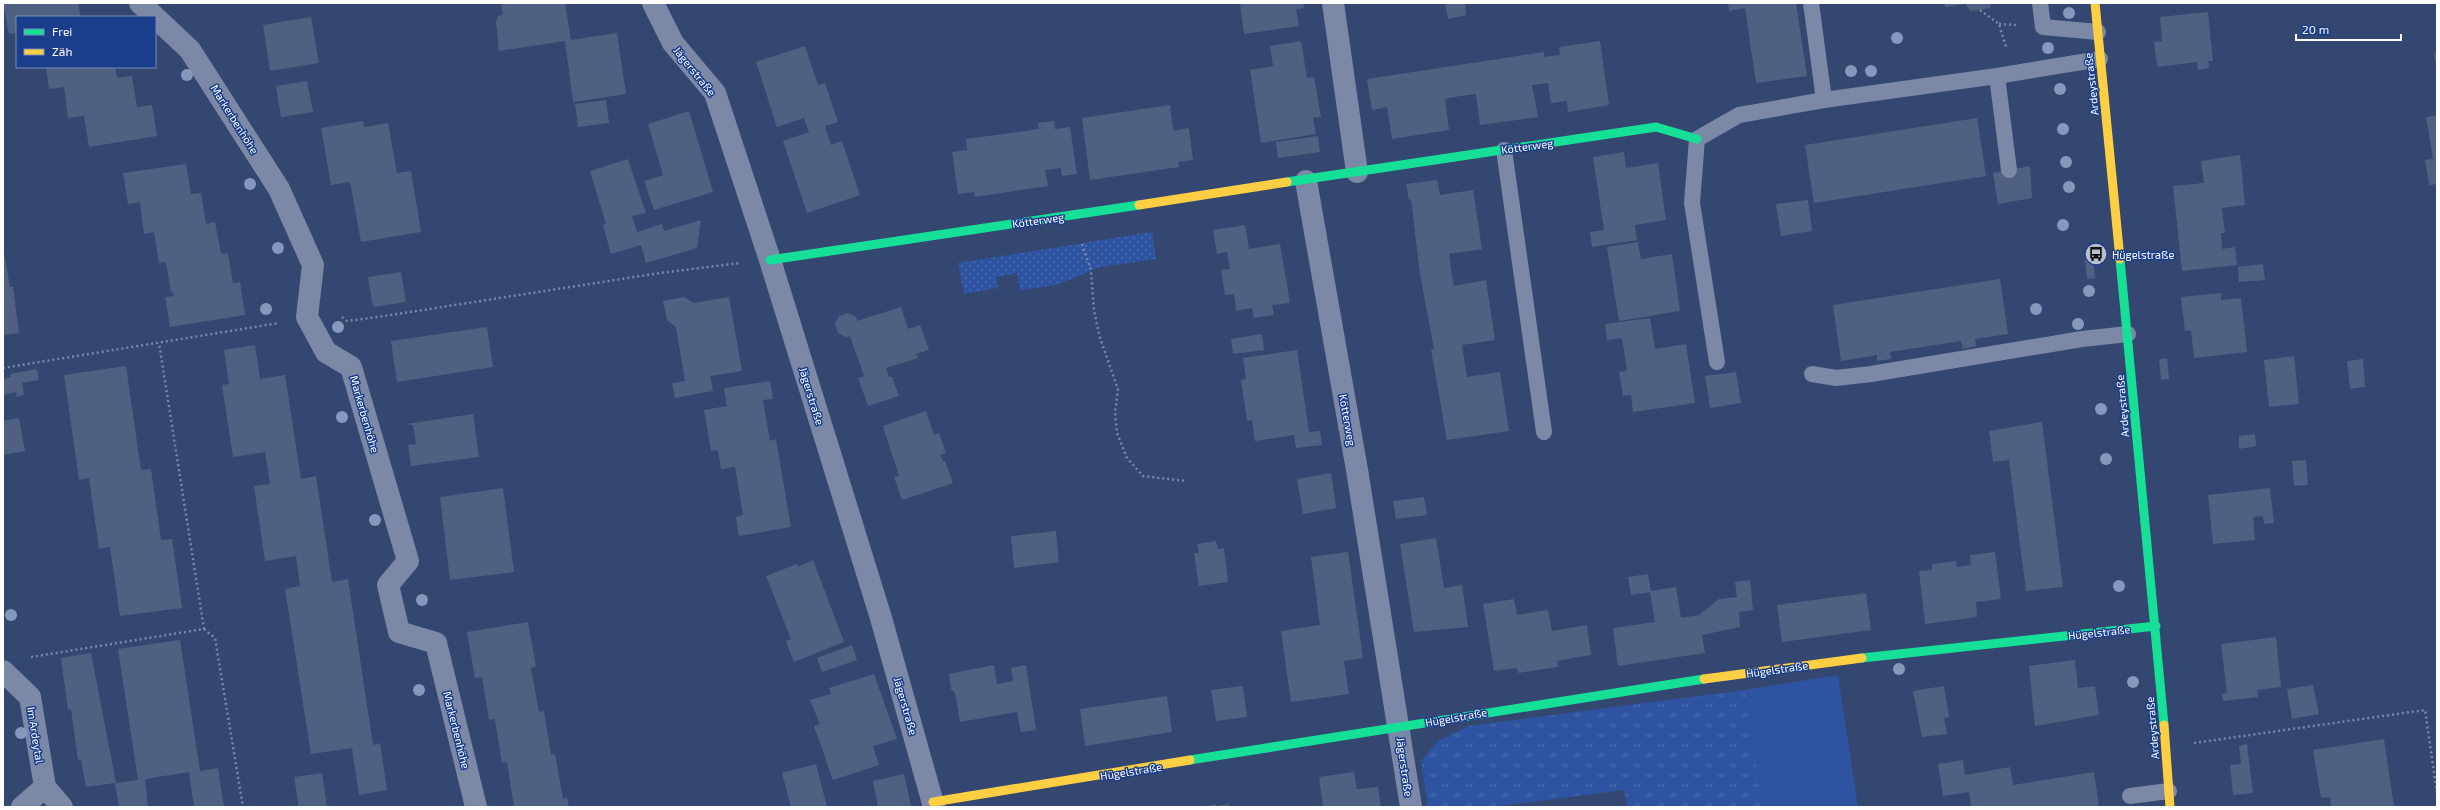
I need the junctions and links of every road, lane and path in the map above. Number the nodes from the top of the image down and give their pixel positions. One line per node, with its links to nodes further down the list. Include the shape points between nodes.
1 (140, 3): 8 (street, Markerbenhöhe)
2 (653, 3): 21 (street, Jägerstraße, via 673,43 715,93)
3 (1333, 3): 18 (street)
4 (1811, 3): 14 (lane)
5 (2040, 3): 10 (lane, via 2043,27)
6 (2096, 3): 10 (street, Ardeystraße)
7 (1980, 10): 11 (path, via 1999,24)
8 (155, 16)
9 (156, 17): 45 (street, Markerbenhöhe, via 175,34 202,67 279,190 313,265 307,317 326,352 351,367 408,561 388,585 399,632 436,643)
10 (2098, 32): 12 (street, Ardeystraße)
11 (2008, 52)
12 (2100, 59): 13 (lane); 24 (street, Ardeystraße)
13 (1998, 76): 14 (lane); 17 (lane)
14 (1824, 100): 15 (lane, via 1739,115)
15 (1697, 139): 16 (street, Kötterweg, via 1656,127); 26 (lane, via 1692,203)
16 (1504, 150): 18 (street, Kötterweg); 29 (lane)
17 (2009, 170)
18 (1356, 172): 19 (street, Kötterweg)
19 (1306, 181): 20 (street, Kötterweg); 35 (street, Kötterweg)
20 (1073, 215): 21 (street, Kötterweg); 30 (path, via 1077,235 1091,270 1094,311 1100,338 1118,389 1115,413 1117,433 1127,458 1143,476)
21 (770, 260): 22 (path, via 660,273); 41 (street, Jägerstraße, via 881,618)
22 (378, 317)
23 (257, 328): 25 (path)
24 (2128, 334): 28 (lane, via 2082,339 1871,374 1836,378); 31 (street, Ardeystraße)
25 (159, 343): 27 (path); 32 (path)
26 (1717, 362)
27 (3, 368)
28 (1812, 374)
29 (1544, 432)
30 (1186, 481)
31 (2156, 626): 35 (street, Hügelstraße, via 1828,662 1640,687); 36 (street, Ardeystraße)
32 (204, 629): 33 (path); 44 (path, via 215,638)
33 (26, 658)
34 (3, 671): 37 (street, Im Ardeytal, via 30,696)
35 (1400, 727): 41 (street, Hügelstraße); 46 (street, Jägerstraße)
36 (2166, 747): 38 (street, Ardeystraße); 39 (path, via 2425,710)
37 (45, 787): 42 (street); 43 (street)
38 (2169, 791): 40 (lane); 47 (street, Ardeystraße)
39 (2437, 793)
40 (2130, 796)
41 (934, 805)
42 (22, 807)
43 (62, 807)
44 (243, 807)
45 (476, 807)
46 (1411, 807)
47 (2170, 807)

